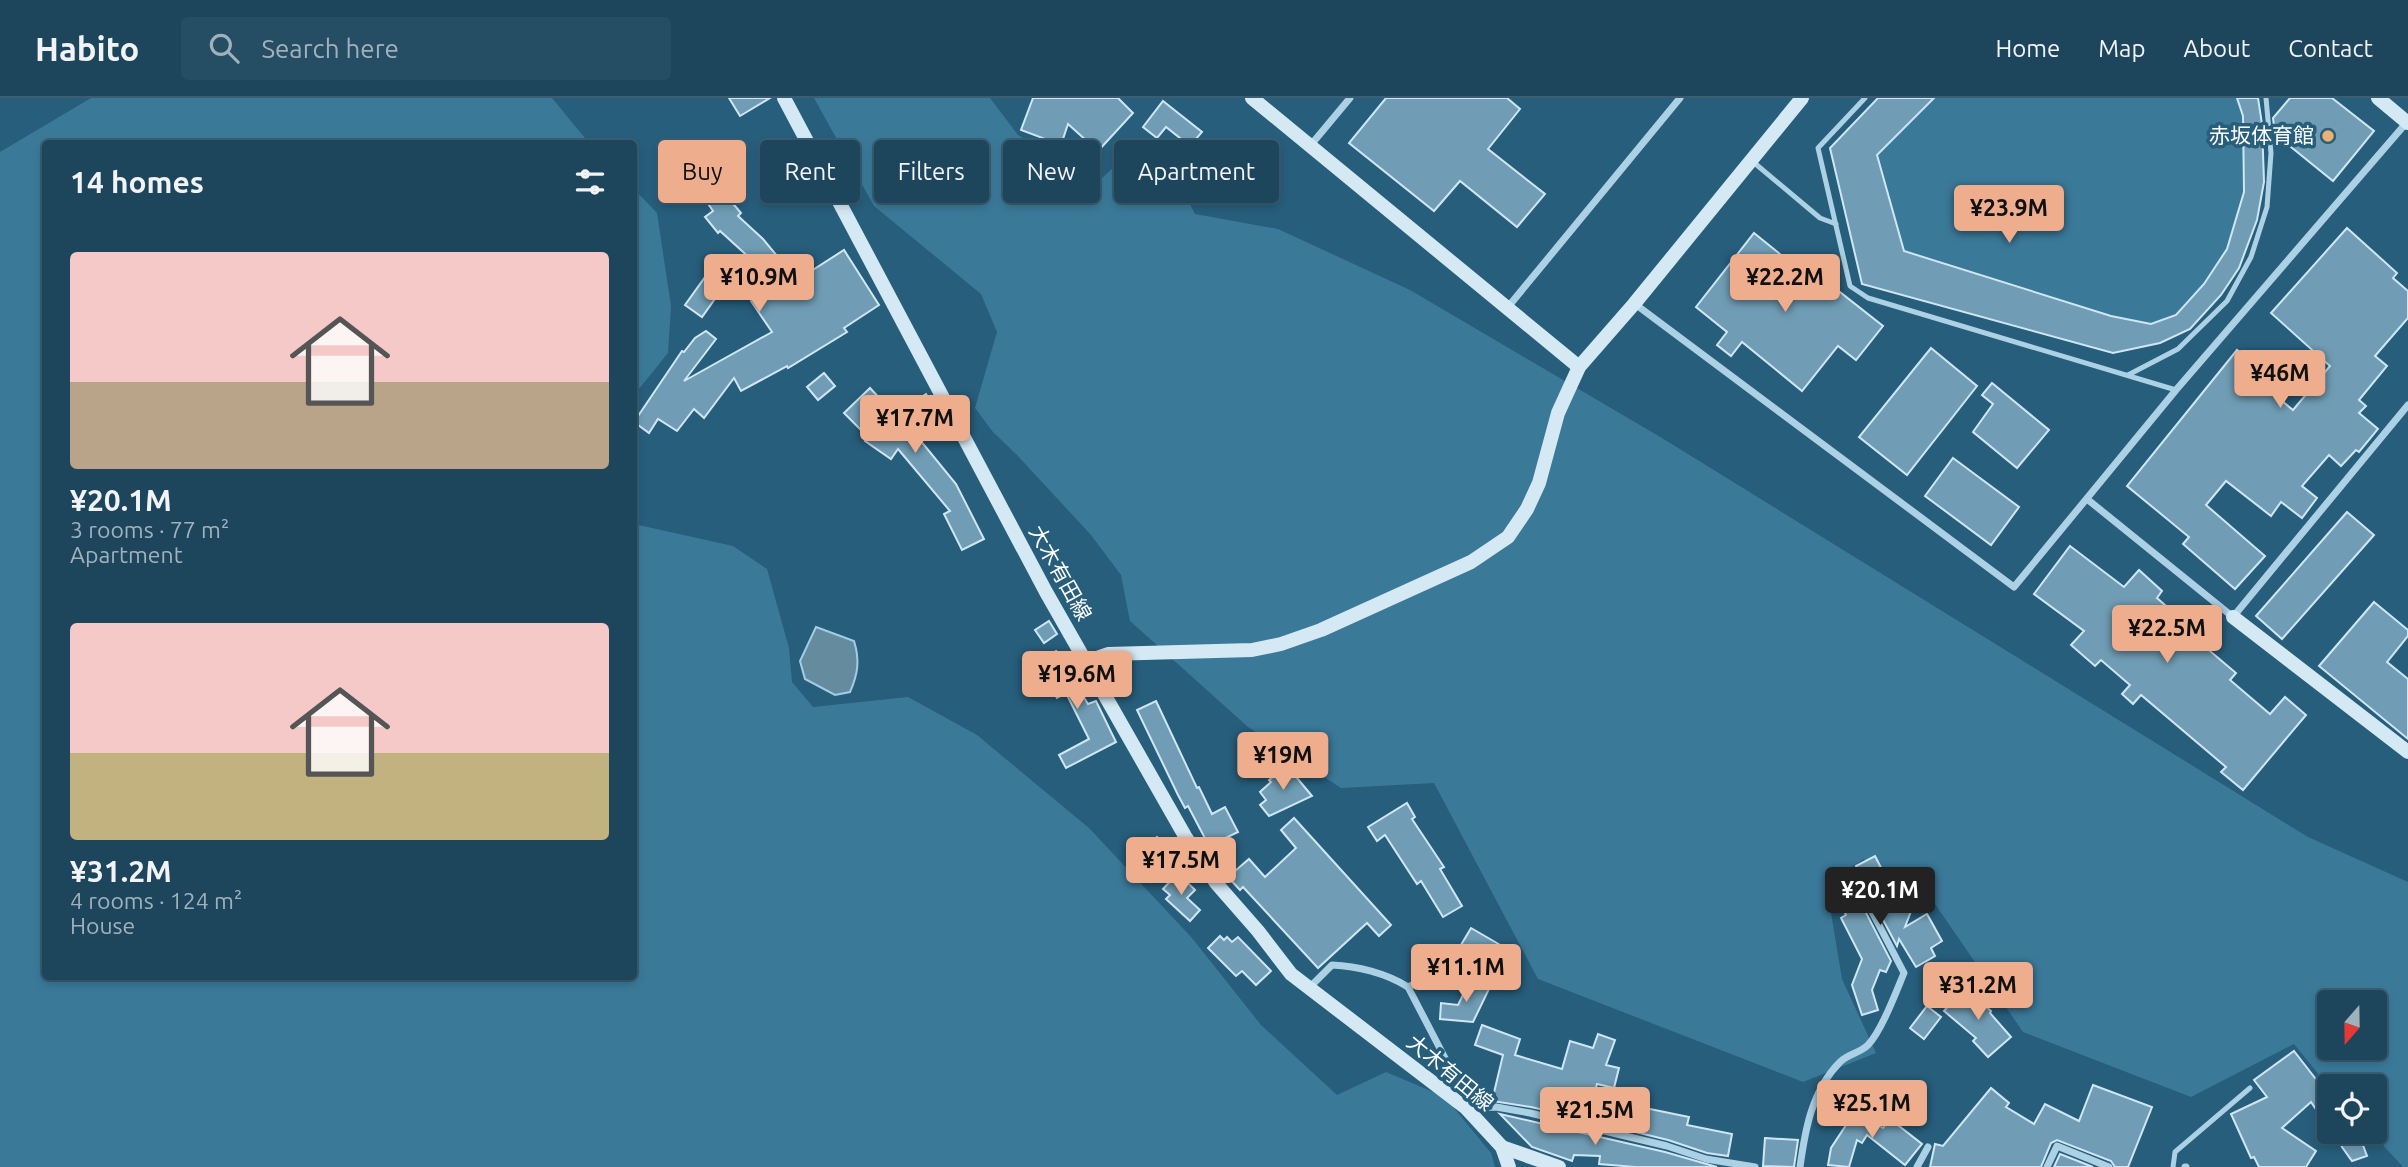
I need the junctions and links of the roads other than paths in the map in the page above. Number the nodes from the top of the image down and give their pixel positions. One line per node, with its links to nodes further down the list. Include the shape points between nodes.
1 (784, 98): 21 (street, 大木有田線)
2 (1252, 98): 10 (street)
3 (1350, 98): 10 (street)
4 (1802, 98): 11 (street)
5 (1865, 98): 12 (lane, via 1818,148)
6 (2266, 98): 16 (lane, via 2271,153 2267,207 2251,257 2227,301 2178,349)
7 (2378, 98): 9 (street)
8 (1676, 99): 14 (street)
9 (2407, 122): 17 (street)
10 (1310, 146): 14 (street)
11 (1751, 160): 12 (lane, via 1820,218); 13 (street)
12 (1836, 224): 16 (lane, via 1850,286 1868,298)
13 (1634, 304): 15 (street); 19 (street, via 2014,587)
14 (1507, 308): 15 (street)
15 (1579, 367): 21 (street, via 1558,413 1527,509 1508,537 1471,562 1281,644 1252,650 1108,653)
16 (2128, 375): 17 (lane)
17 (2176, 390): 19 (street)
18 (2408, 405): 20 (street)
19 (2087, 499): 20 (street)
20 (2233, 617): 22 (street)
21 (1085, 662): 26 (street, 大木有田線, via 1216,883 1291,974)
22 (2408, 752)
23 (1869, 906): 35 (street, via 1904,972 1874,1036 1866,1047 1839,1063 1813,1105)
24 (1433, 951): 25 (street, via 1421,981)
25 (1408, 987): 26 (street, via 1351,966 1332,965); 28 (street, via 1458,1083)
26 (1309, 988): 28 (street, 大木有田線)
27 (2250, 1088): 39 (lane, via 2175,1153)
28 (1461, 1104): 29 (street, 大木有田線); 34 (street, via 1530,1113 1706,1159)
29 (1502, 1147): 31 (street, 大木有田線); 32 (street); 33 (street)
30 (1928, 1147): 36 (street)
31 (1509, 1167)
32 (1515, 1167)
33 (1559, 1167)
34 (1755, 1167)
35 (1800, 1167)
36 (1917, 1167)
37 (2047, 1167): 38 (street, via 2057,1146)
38 (2109, 1167)
39 (2173, 1167)

